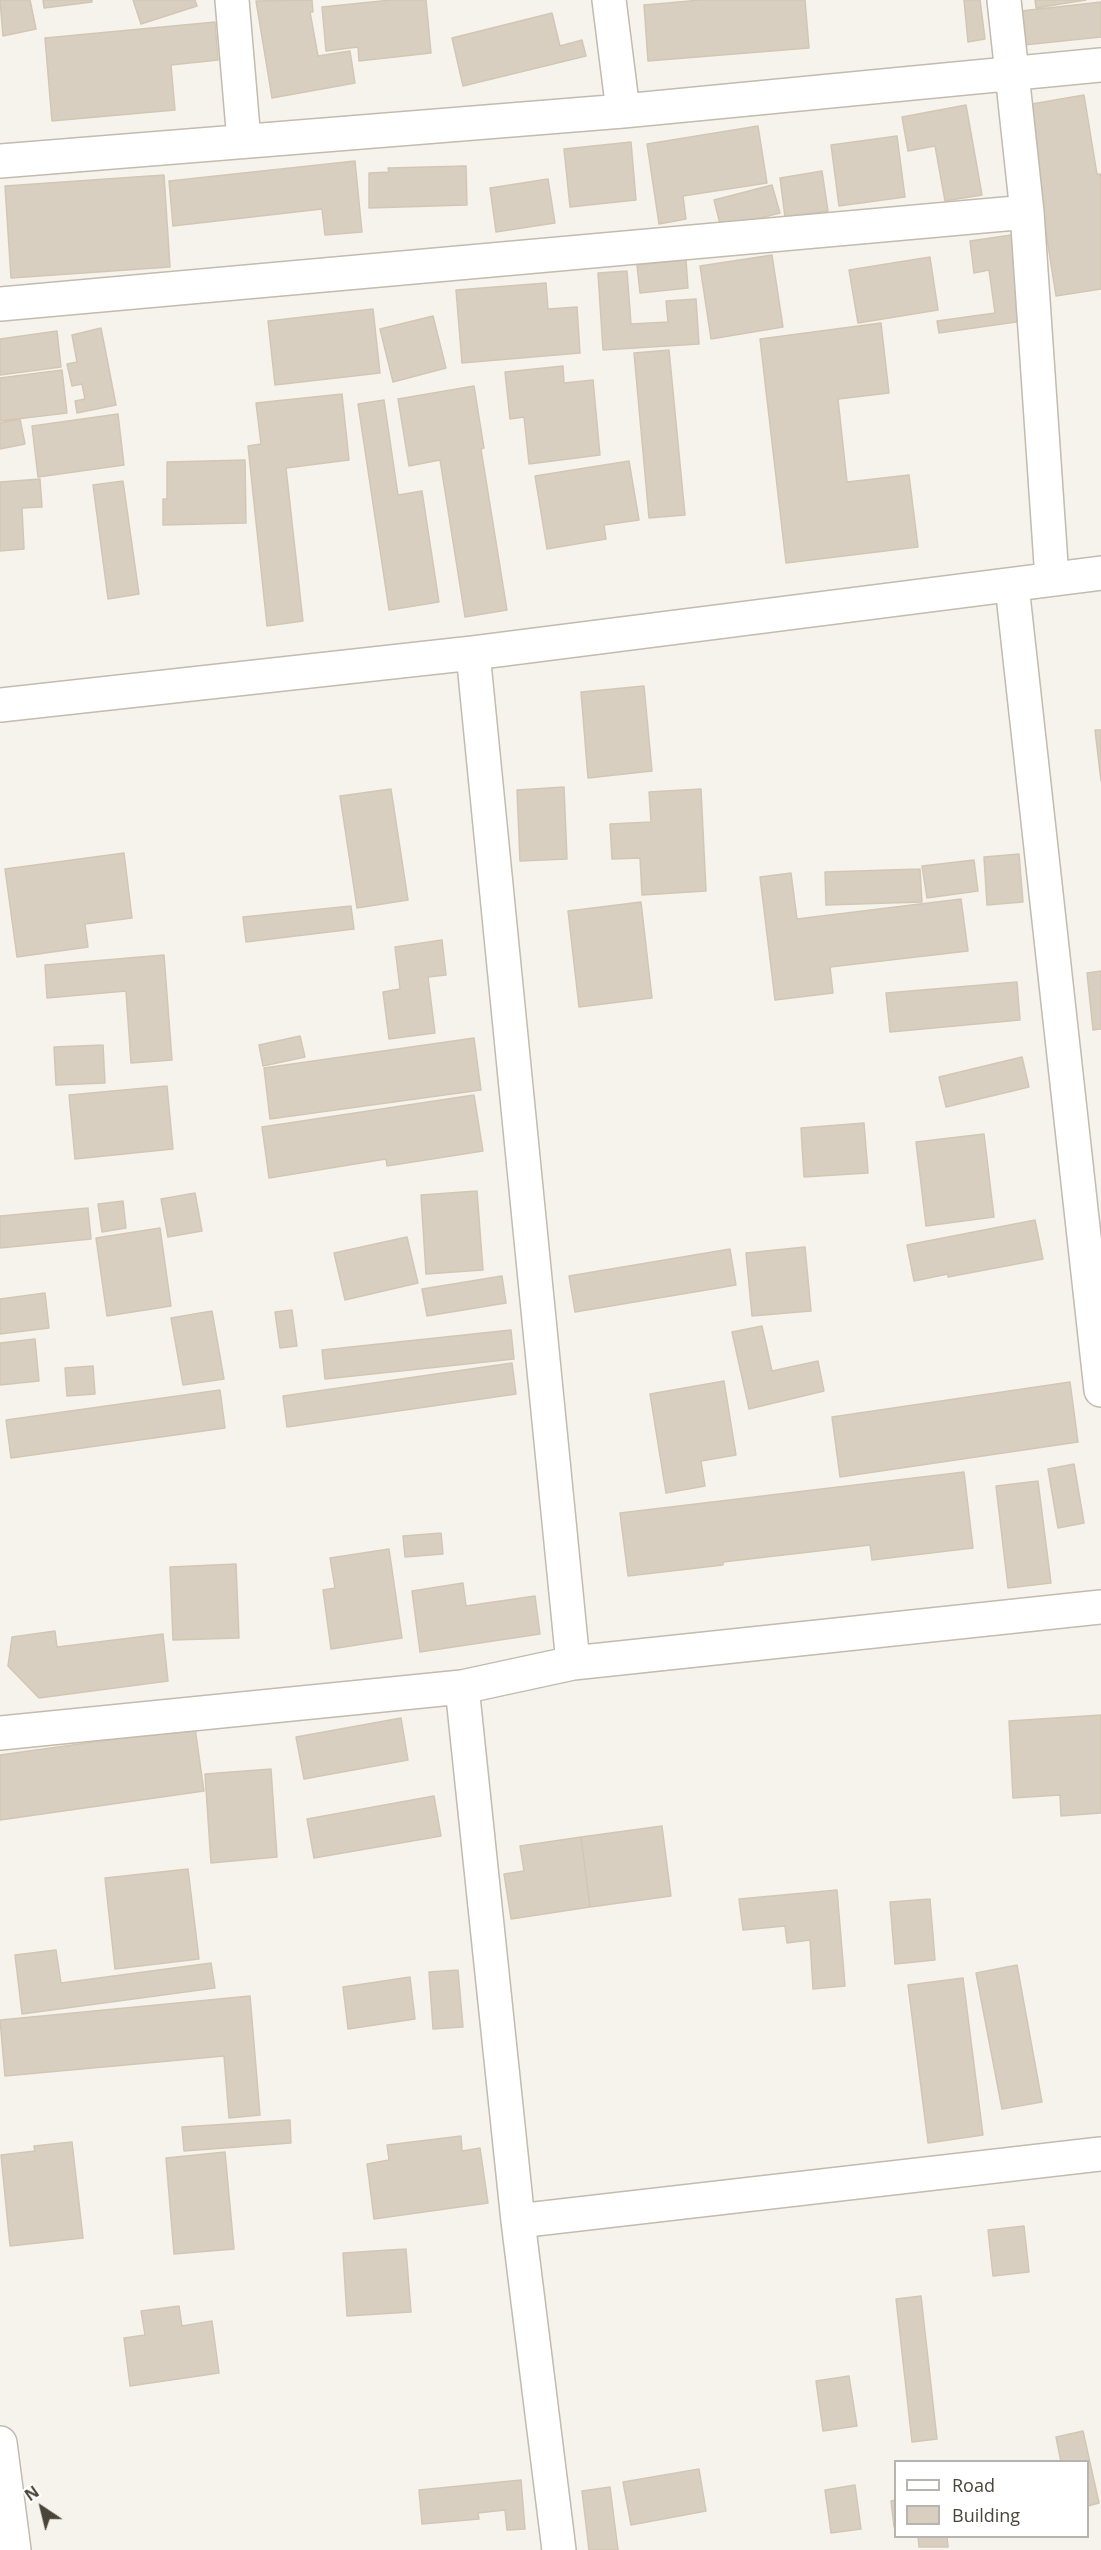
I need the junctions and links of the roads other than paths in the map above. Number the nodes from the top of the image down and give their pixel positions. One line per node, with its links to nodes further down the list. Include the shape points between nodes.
1 (232, 0): 7 (street)
2 (609, 0): 6 (street)
3 (1004, 0): 5 (street)
4 (1101, 65): 5 (street)
5 (1014, 74): 6 (street); 9 (street)
6 (622, 111): 7 (street)
7 (244, 141): 8 (street)
8 (0, 161)
9 (1027, 212): 10 (street); 12 (street)
10 (0, 304)
11 (1101, 573): 12 (street)
12 (1052, 579): 13 (street)
13 (1012, 586): 14 (street); 16 (street)
14 (473, 653): 15 (street); 18 (street)
15 (0, 705)
16 (1101, 1389)
17 (1101, 1607): 18 (street)
18 (573, 1663): 19 (street)
19 (462, 1687): 20 (street); 22 (street)
20 (0, 1734)
21 (1101, 2154): 22 (street)
22 (518, 2221): 25 (street)
23 (0, 2443): 24 (street)
24 (14, 2550)
25 (559, 2550)

